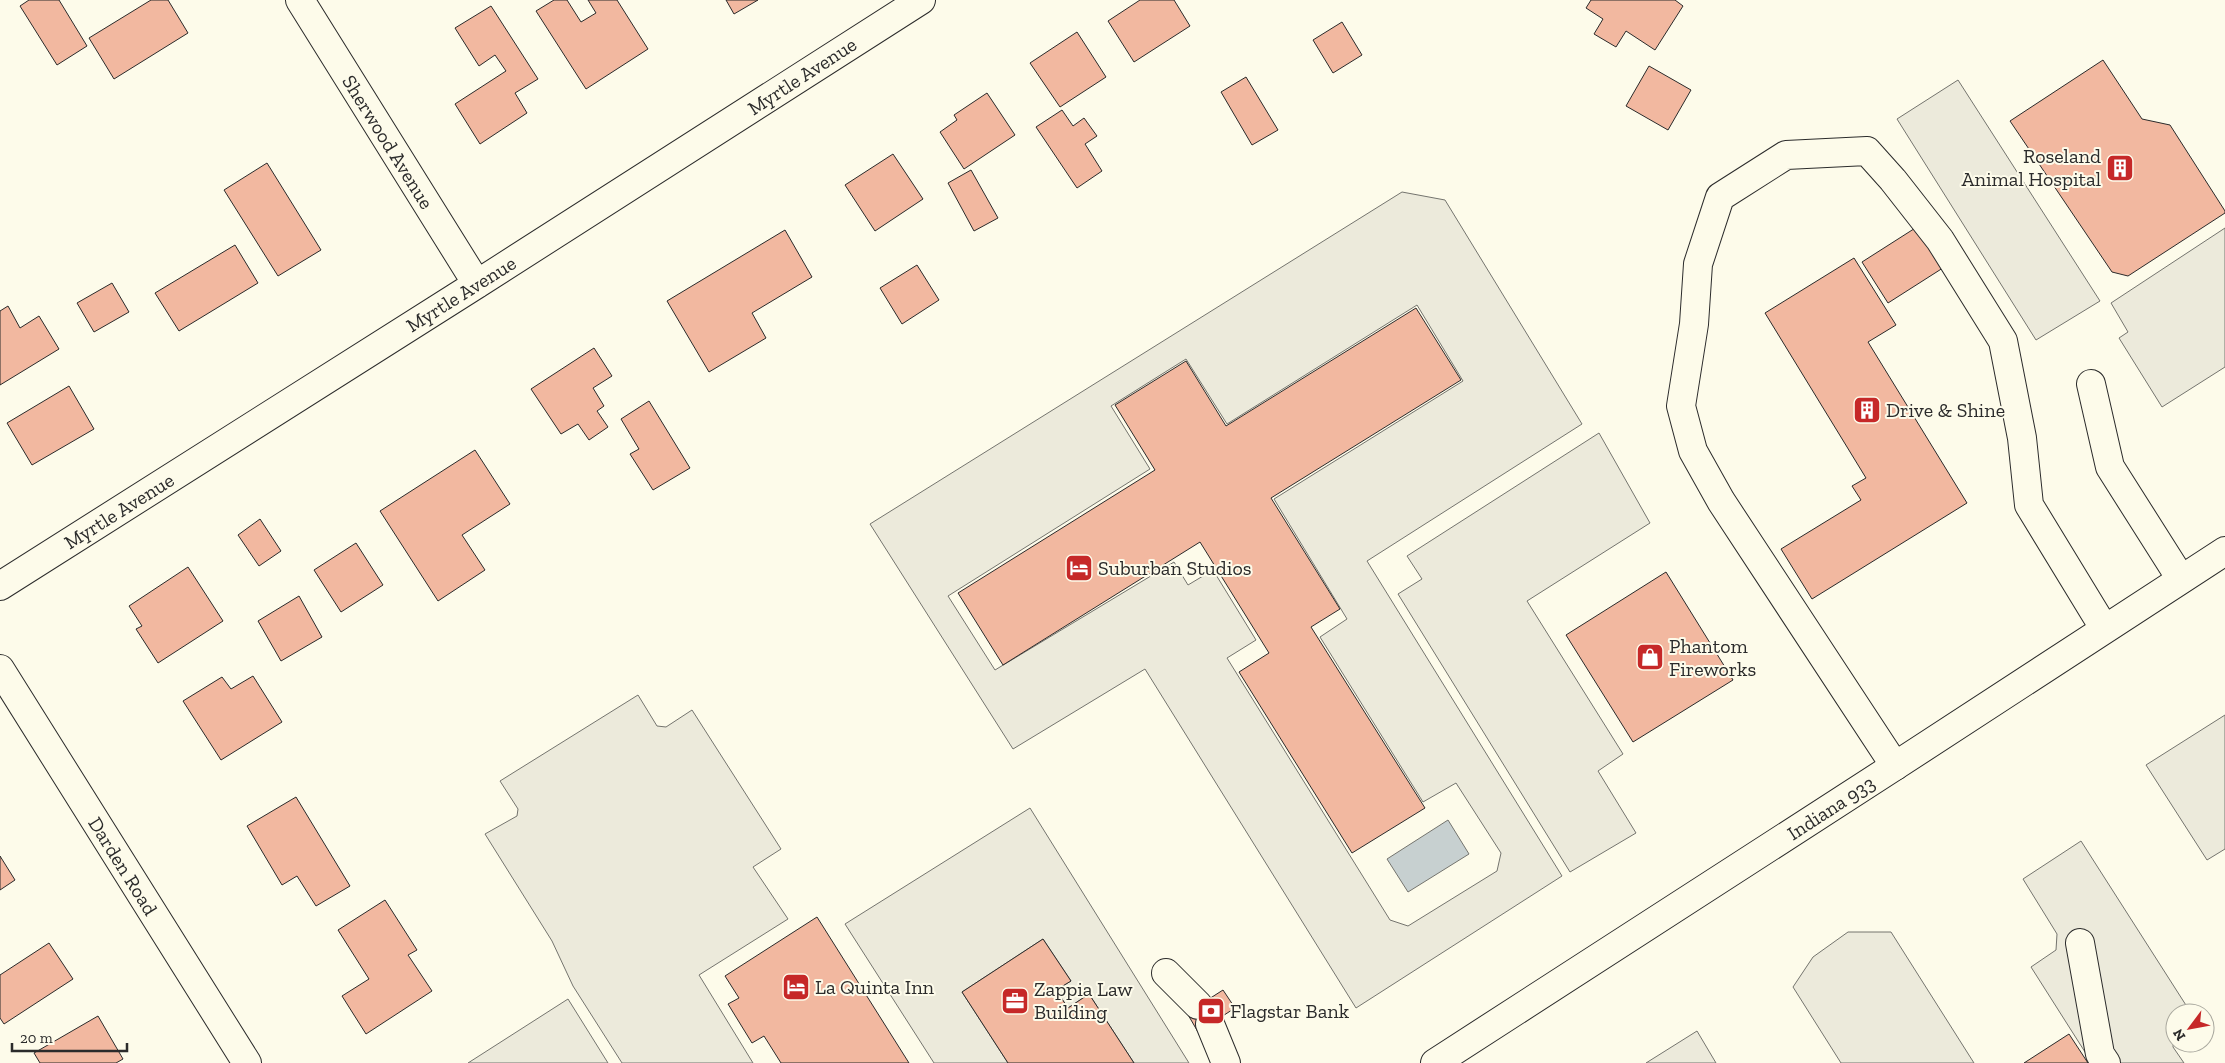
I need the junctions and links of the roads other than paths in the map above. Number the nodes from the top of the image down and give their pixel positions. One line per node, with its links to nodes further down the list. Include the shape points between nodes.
1 (300, 0): 3 (street, Sherwood Avenue)
2 (921, 0): 3 (street, Myrtle Avenue)
3 (477, 284): 7 (street, Myrtle Avenue)
4 (2091, 384): 6 (street, via 2110,467)
5 (2225, 550): 6 (street, Indiana 933)
6 (2181, 579): 8 (street, Indiana 933)
7 (0, 586)
8 (2104, 628): 10 (street, Indiana 933); 10 (street, via 2030,505 2022,438 2003,341 1940,240 1893,180 1867,151 1786,155 1720,197 1698,264 1694,324 1681,406 1693,451 1721,501)
9 (0, 668): 13 (street, Darden Road)
10 (1895, 766): 15 (street, Indiana 933)
11 (2080, 943): 16 (street, via 2100,1054)
12 (1166, 973): 14 (street, via 1204,1014)
13 (246, 1063)
14 (1226, 1063)
15 (1435, 1063)
16 (2106, 1063)

